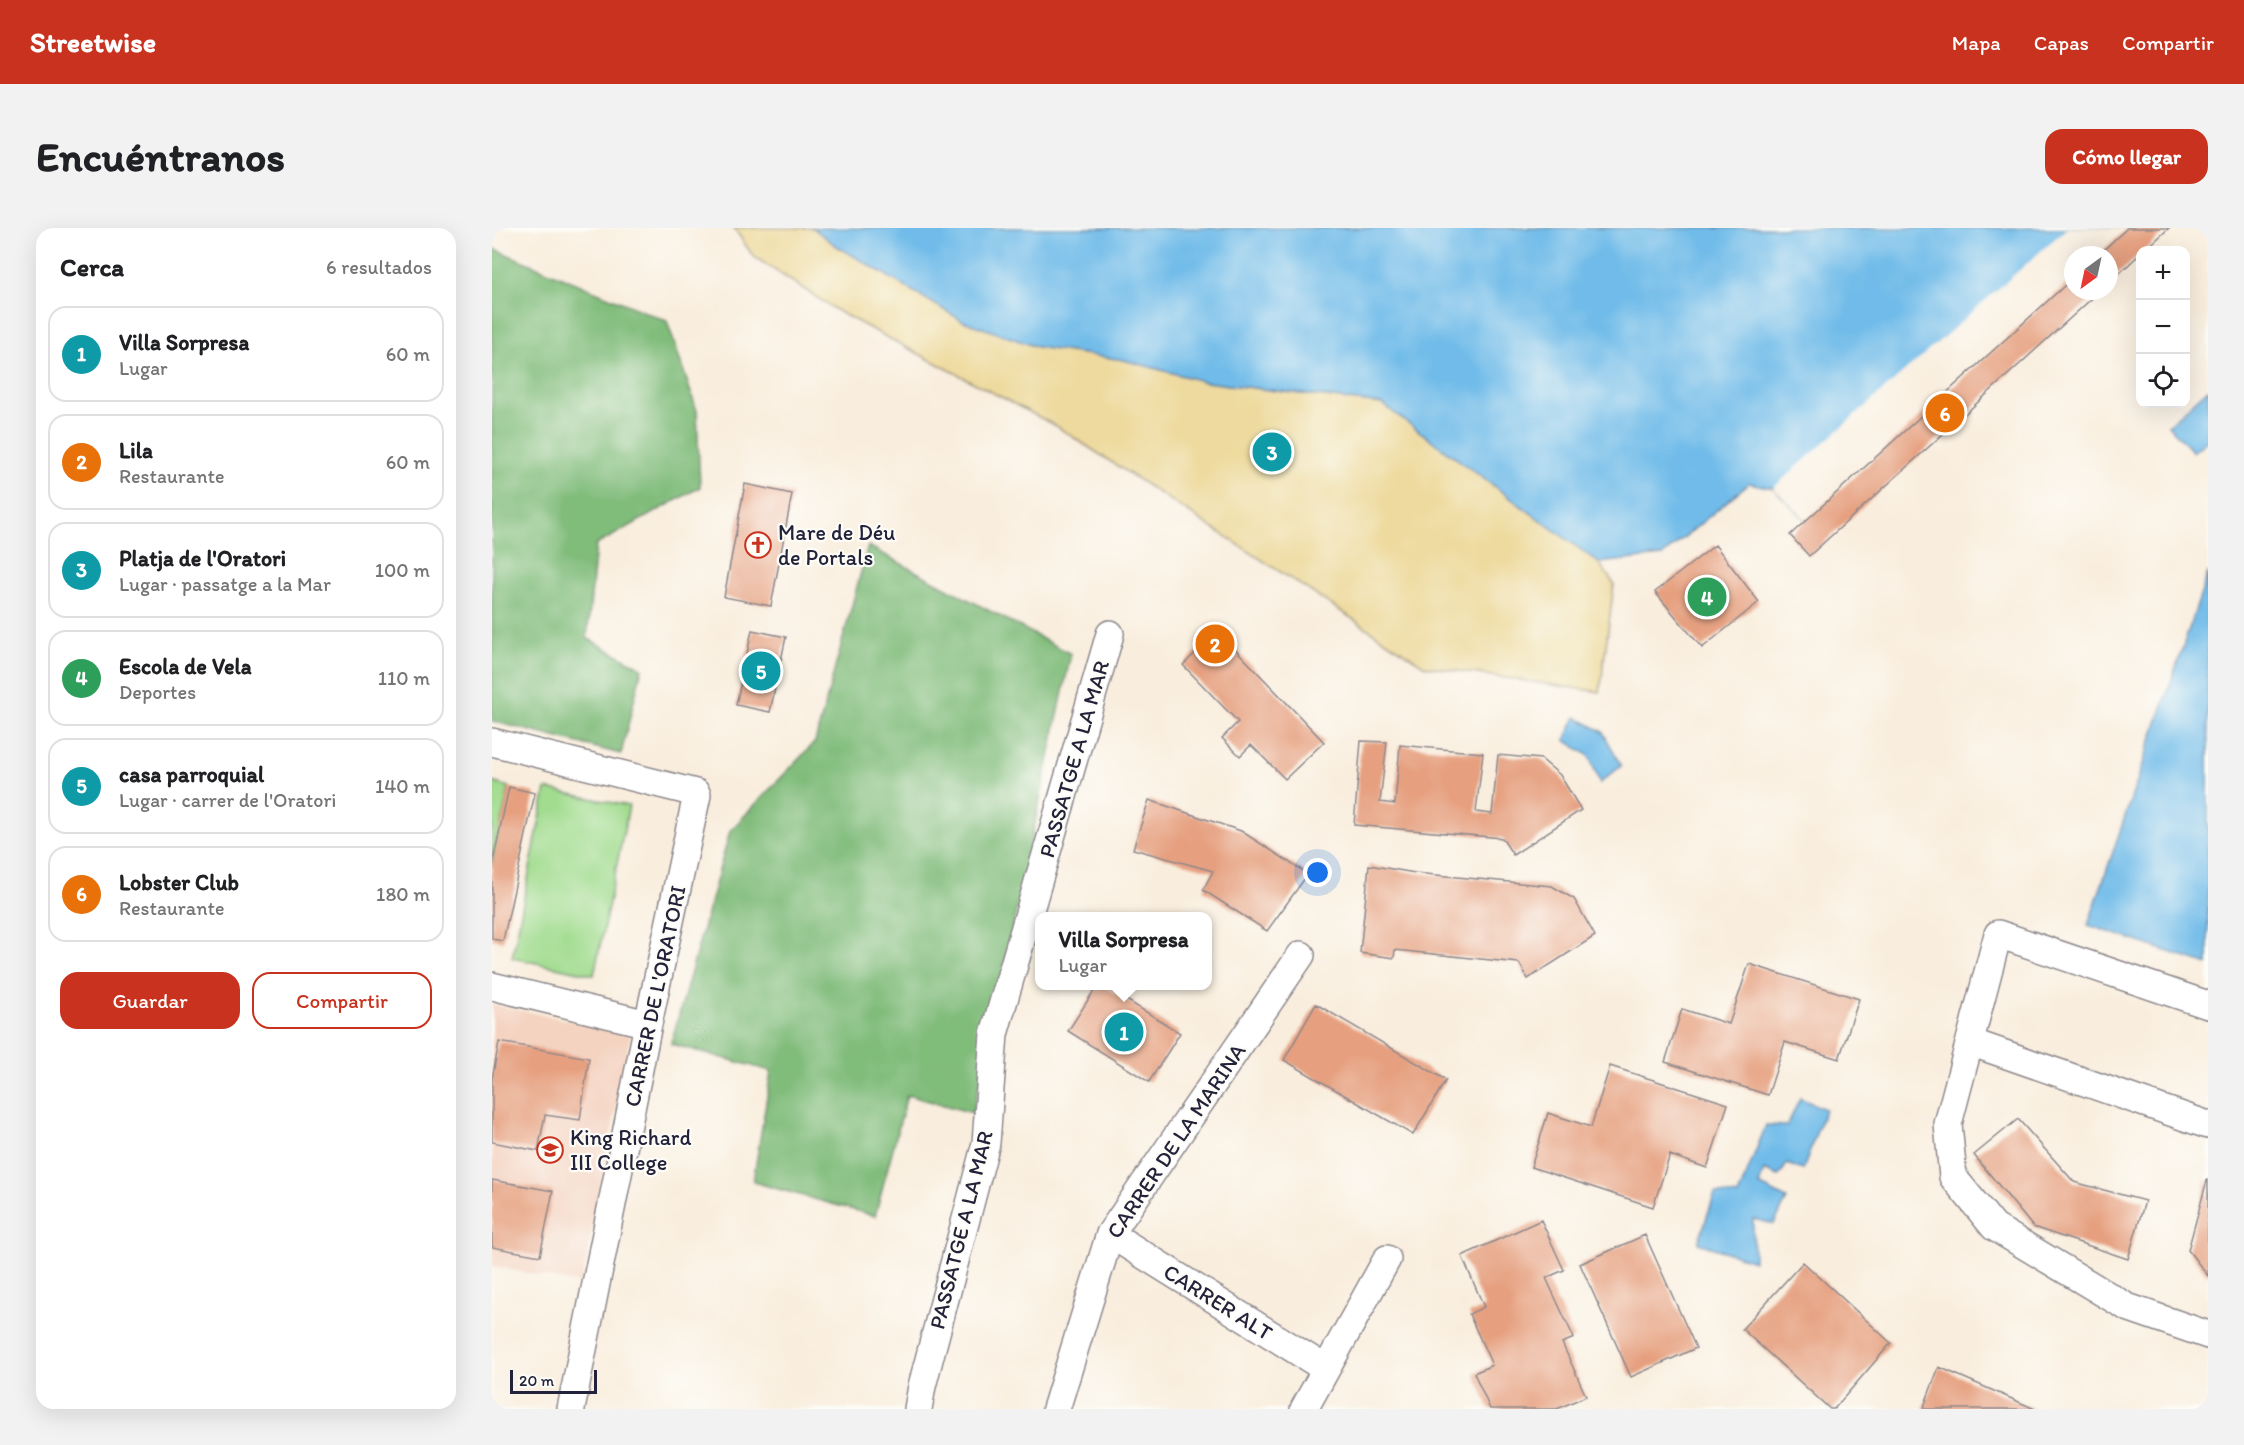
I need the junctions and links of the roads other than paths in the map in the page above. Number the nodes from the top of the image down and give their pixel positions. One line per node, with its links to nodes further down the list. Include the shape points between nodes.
1 (1110, 634): 14 (street, PASSATGE A LA MAR, via 994,1034 986,1143)
2 (492, 742): 6 (street, CARRER DE L'ORATORI, via 696,793)
3 (1301, 955): 9 (street, CARRER DE LA MARINA)
4 (492, 986): 6 (street)
5 (2208, 1005): 7 (street, via 1998,934)
6 (648, 1024): 13 (street, CARRER DE L'ORATORI)
7 (1970, 1042): 8 (street); 11 (street, via 1948,1124 1953,1178 1994,1227 2127,1307)
8 (2208, 1125)
9 (1110, 1234): 12 (street, CARRER ALT); 15 (street, CARRER DE LA MARINA)
10 (1387, 1259): 12 (street)
11 (2208, 1335)
12 (1326, 1369): 16 (street)
13 (571, 1409)
14 (918, 1409)
15 (1056, 1409)
16 (1304, 1409)

